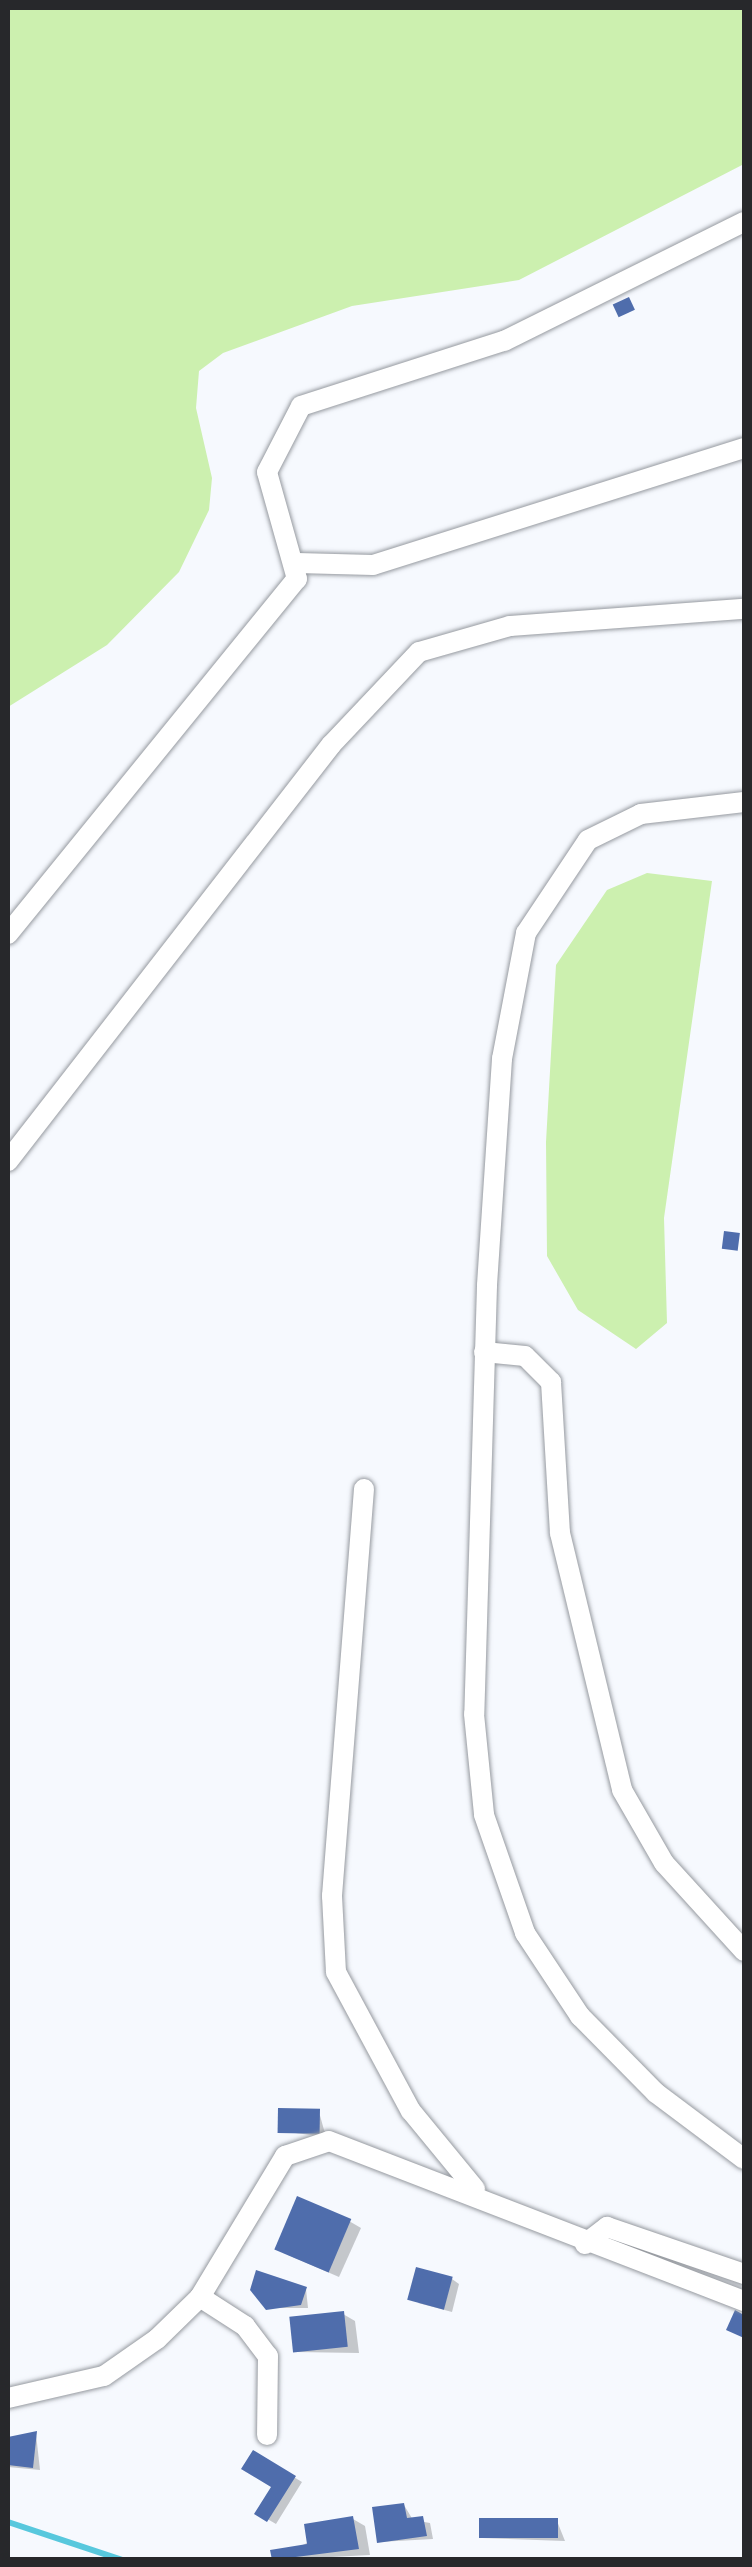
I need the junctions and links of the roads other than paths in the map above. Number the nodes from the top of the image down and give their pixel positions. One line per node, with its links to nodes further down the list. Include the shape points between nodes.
1 (744, 222): 3 (street, via 504,341 301,406 267,472)
2 (744, 448): 3 (street, via 373,565)
3 (297, 563): 6 (street, via 273,617)
4 (744, 609): 7 (street, via 510,626 418,652 331,745)
5 (744, 802): 8 (street, via 641,814 588,840 526,933 502,1059)
6 (8, 934)
7 (8, 1161)
8 (484, 1352): 10 (street, via 524,1356 550,1382 560,1533 622,1790 664,1863); 11 (street, via 474,1714 484,1815 525,1934 580,2016 656,2094)
9 (364, 1489): 12 (street, via 332,1896 336,1972 410,2111 452,2170)
10 (744, 1951)
11 (744, 2159)
12 (496, 2206): 13 (street); 15 (street, via 358,2148 300,2146 262,2186)
13 (585, 2244): 14 (street, via 607,2227); 16 (street)
14 (744, 2274)
15 (200, 2297): 17 (street, via 104,2376); 18 (street, via 245,2326 268,2356)
16 (744, 2301)
17 (8, 2398)
18 (267, 2435)

